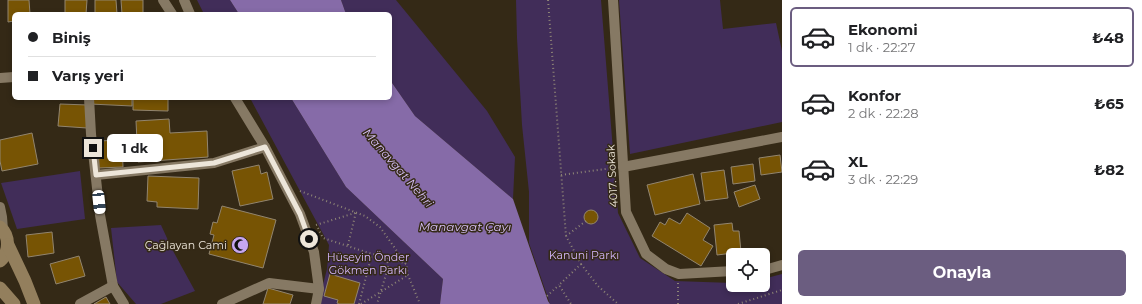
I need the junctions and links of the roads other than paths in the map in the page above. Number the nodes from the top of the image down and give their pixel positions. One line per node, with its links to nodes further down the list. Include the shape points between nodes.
1 (163, 0): 5 (street)
2 (171, 0): 6 (street)
3 (184, 0): 7 (street)
4 (613, 0): 14 (street, 4017. Sokak)
5 (171, 12)
6 (179, 12)
7 (189, 12)
8 (12, 77): 9 (street)
9 (0, 78)
10 (89, 100): 15 (street)
11 (236, 100): 13 (street)
12 (782, 137): 14 (street)
13 (265, 147): 15 (street, via 214,163); 25 (street, via 300,214 314,252)
14 (623, 167): 22 (street, 4017. Sokak, via 626,212 646,254 666,269 678,274)
15 (96, 175): 23 (street, via 100,215)
16 (0, 207): 17 (street)
17 (2, 228): 18 (main road)
18 (8, 245): 19 (main road); 27 (main road)
19 (0, 261)
20 (782, 265): 21 (street)
21 (770, 268)
22 (726, 271)
23 (113, 286): 28 (street); 29 (street)
24 (0, 288): 26 (main road)
25 (319, 289): 30 (street, via 269,282); 31 (street)
26 (14, 304)
27 (34, 304)
28 (80, 304)
29 (124, 304)
30 (222, 304)
31 (316, 304)

